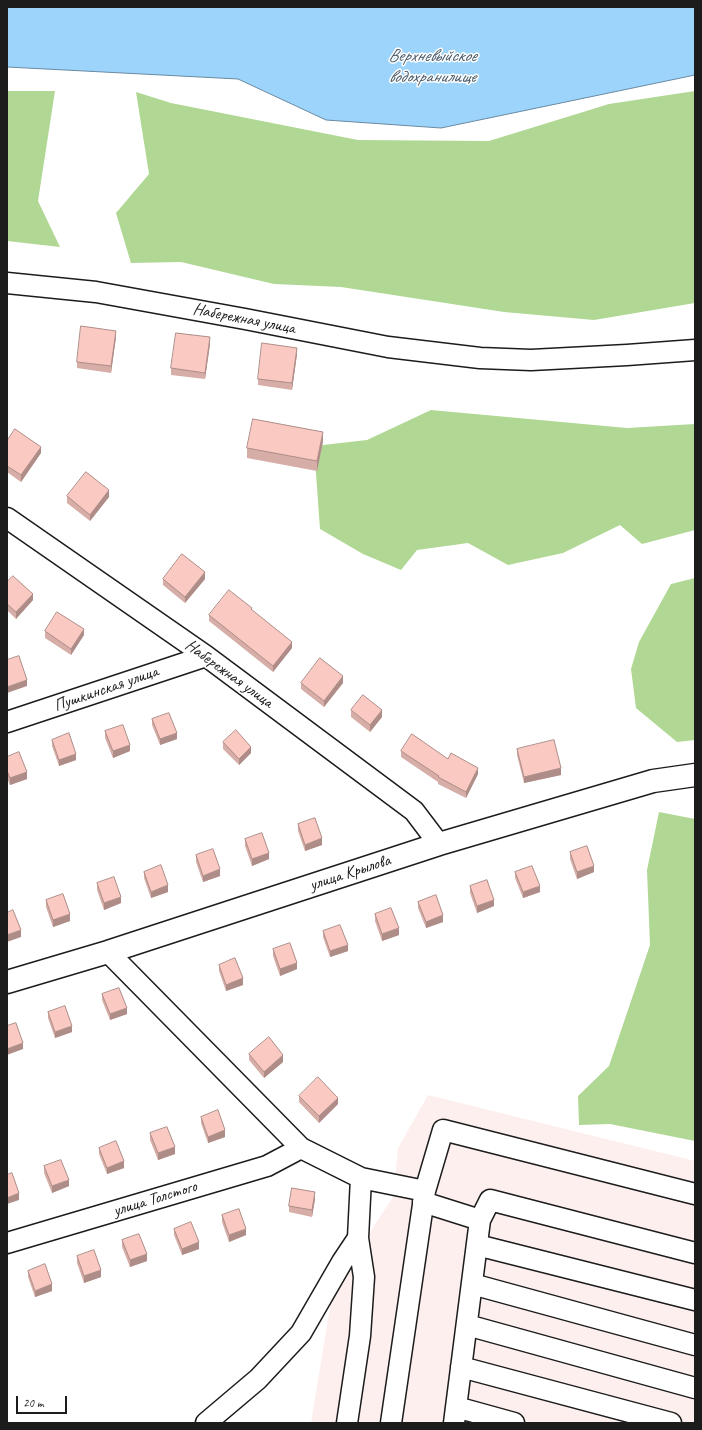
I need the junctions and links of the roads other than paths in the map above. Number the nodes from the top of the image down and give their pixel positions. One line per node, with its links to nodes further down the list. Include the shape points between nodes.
1 (7, 283): 2 (street, Набережная улица, via 96,292 245,318 388,347 480,358 531,360)
2 (695, 350)
3 (7, 518): 4 (street, Набережная улица)
4 (206, 656): 5 (street, Пушкинская улица); 7 (street, Набережная улица, via 414,811)
5 (7, 722)
6 (695, 774): 7 (main road, улица Крылова, via 653,781)
7 (439, 844): 8 (main road, улица Крылова)
8 (108, 952): 9 (main road, улица Крылова); 10 (street)
9 (7, 982)
10 (301, 1148): 11 (street); 16 (street, улица Толстого, via 267,1166)
11 (361, 1178): 13 (street, via 394,1185); 15 (street)
12 (695, 1194): 13 (street, via 443,1130)
13 (424, 1196): 14 (street); 28 (street)
14 (480, 1220): 17 (street); 18 (street, via 490,1200)
15 (358, 1238): 26 (street, via 301,1333 258,1379); 27 (street, via 364,1277 360,1336)
16 (7, 1243)
17 (477, 1246): 19 (street); 20 (street)
18 (695, 1253)
19 (472, 1284): 21 (street); 22 (street)
20 (695, 1300)
21 (466, 1325): 23 (street); 24 (street)
22 (695, 1345)
23 (461, 1367): 25 (street); 30 (street)
24 (695, 1388)
25 (455, 1415): 29 (street)
26 (206, 1423)
27 (346, 1423)
28 (391, 1423)
29 (514, 1423)
30 (672, 1423)

